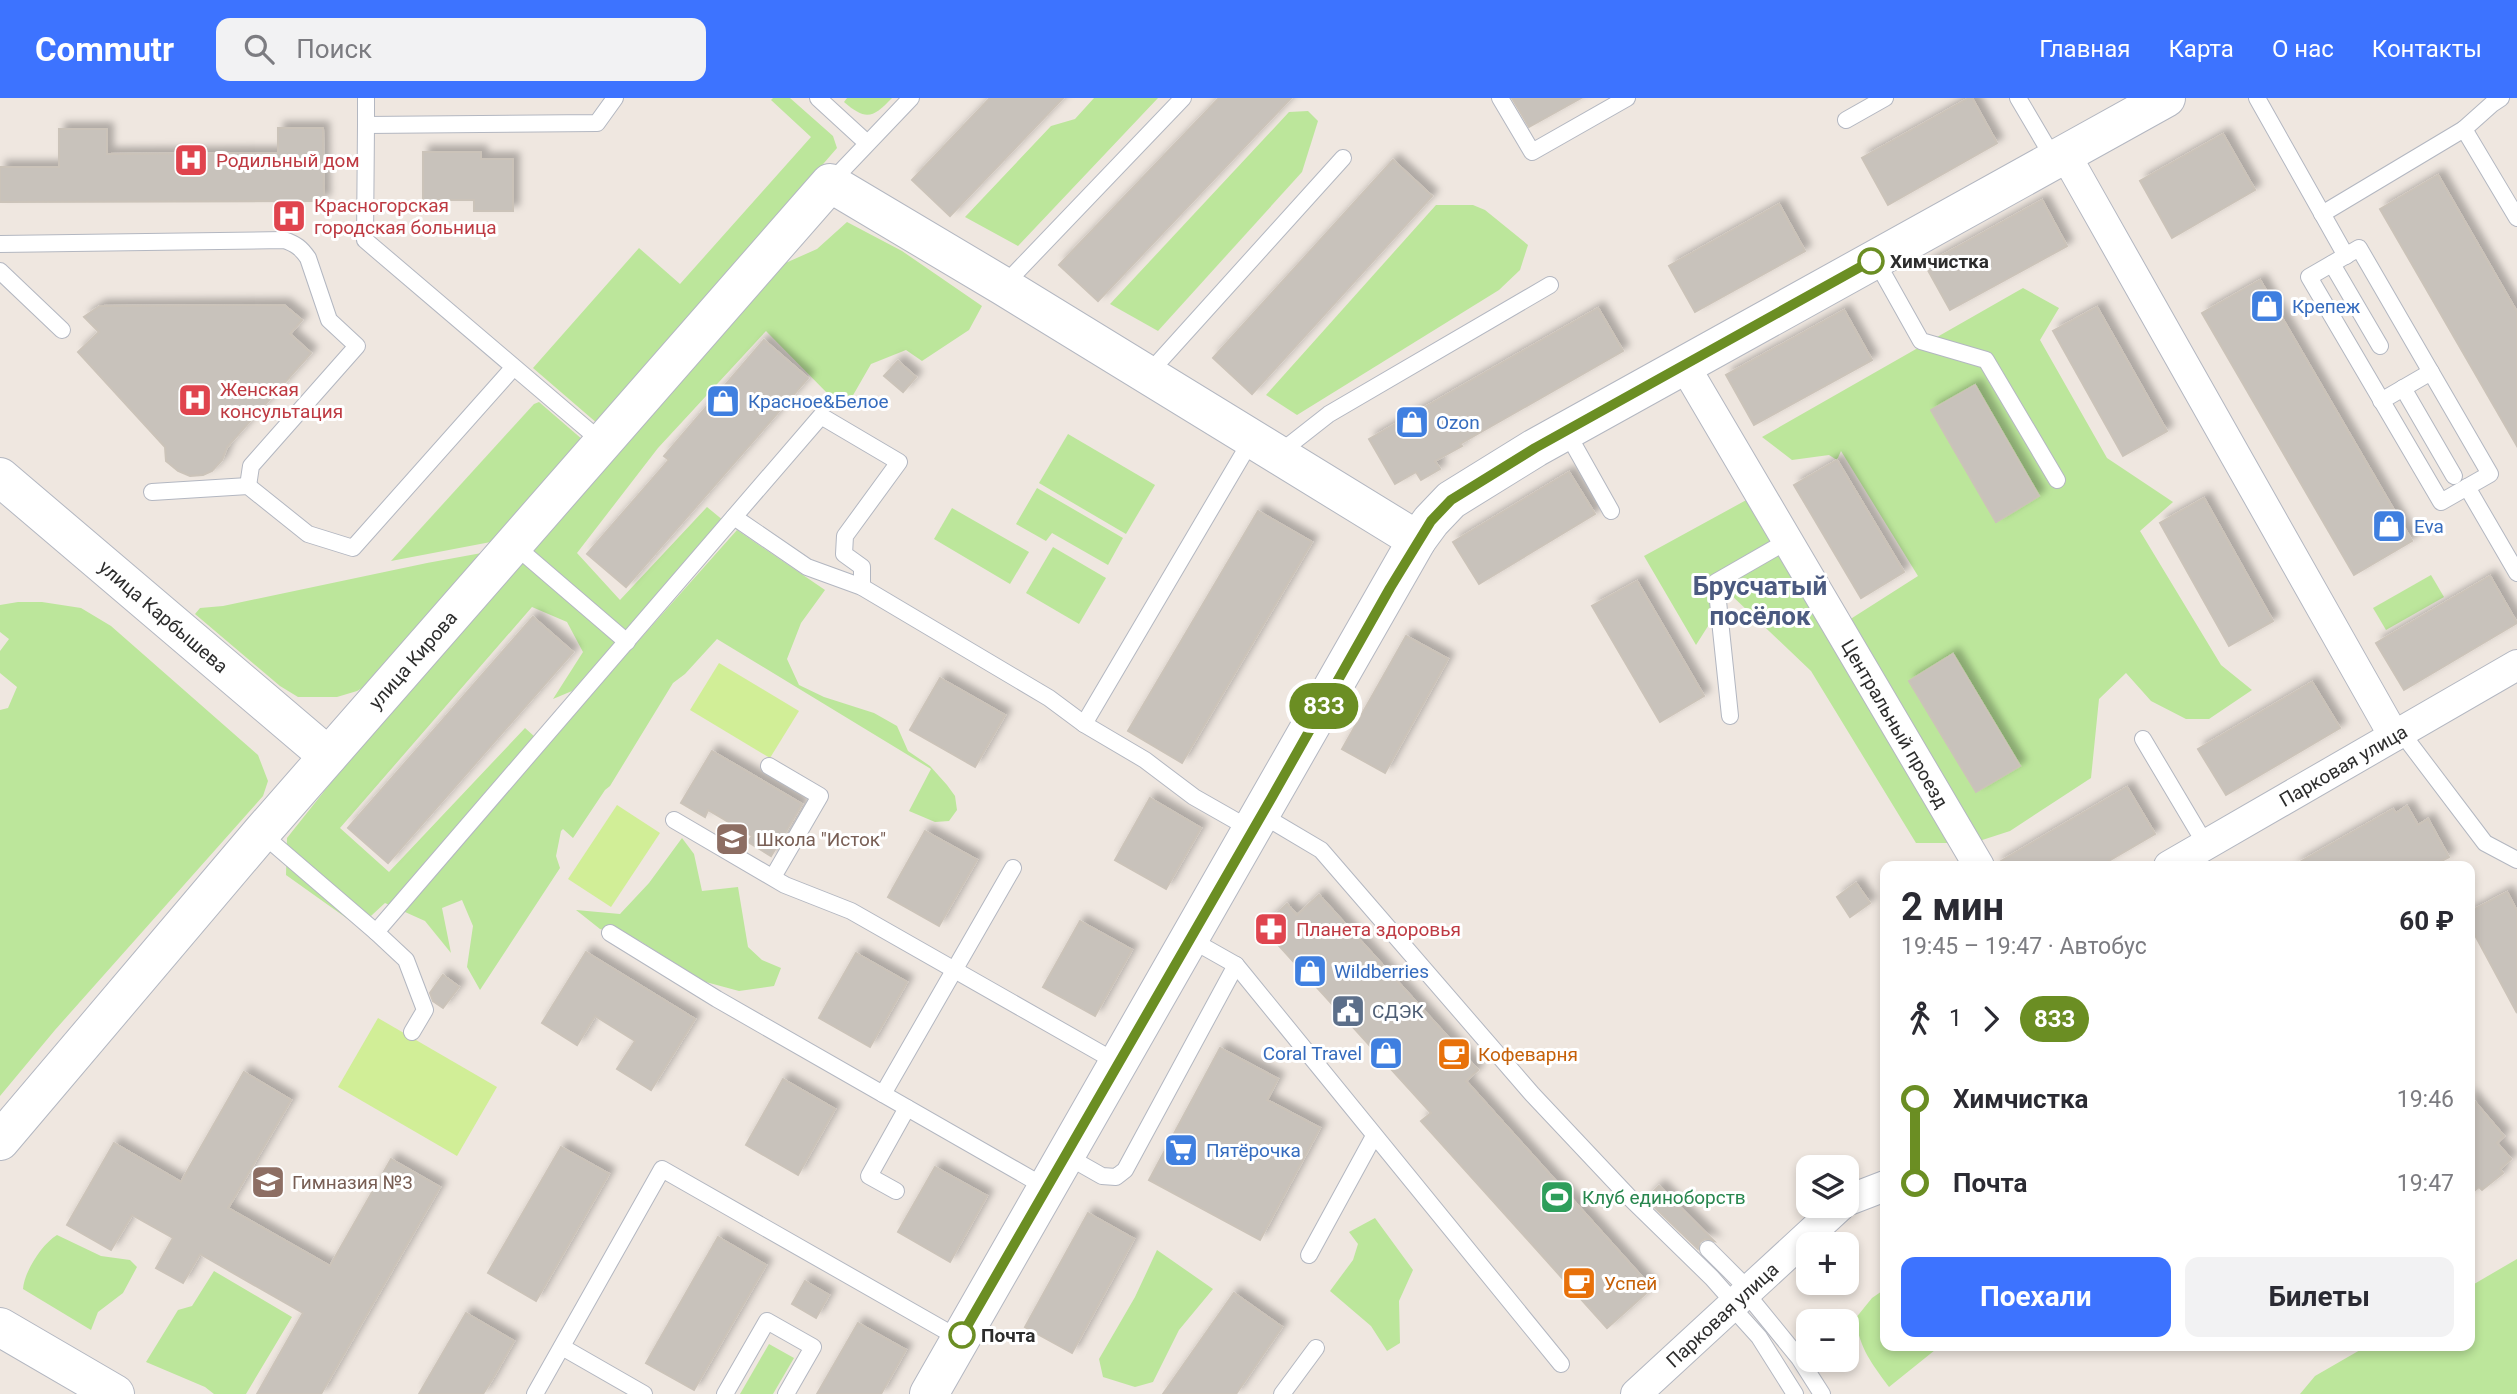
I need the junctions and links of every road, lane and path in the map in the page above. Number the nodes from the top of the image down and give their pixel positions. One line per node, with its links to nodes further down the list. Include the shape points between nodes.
1 (366, 98): 14 (lane)
2 (615, 98): 14 (lane, via 597,123)
3 (818, 98): 16 (lane)
4 (911, 98): 16 (lane)
5 (1183, 98): 27 (lane)
6 (1500, 98): 7 (lane, via 1532,152)
7 (1627, 98)
8 (1885, 98): 13 (lane)
9 (2018, 98): 17 (lane)
10 (2166, 98): 17 (street)
11 (2257, 98): 20 (lane)
12 (2501, 98): 15 (lane)
13 (1846, 120)
14 (366, 125): 31 (lane, via 365,240)
15 (2464, 130): 20 (lane); 21 (lane)
16 (867, 143): 19 (lane)
17 (2060, 157): 23 (street); 56 (street)
18 (1343, 158): 33 (lane)
19 (830, 183): 27 (street); 37 (street, улица Кирова)
20 (2322, 214): 24 (lane)
21 (2517, 218)
22 (0, 244): 42 (lane, via 284,240 302,250 329,320 357,346 251,466)
23 (1875, 259): 30 (street); 41 (lane, via 1921,341 1986,360)
24 (2339, 260): 29 (lane); 32 (lane, via 2359,248); 35 (lane, via 2309,277)
25 (0, 271): 28 (lane)
26 (1550, 285): 38 (lane, via 1329,414)
27 (1003, 286): 33 (street)
28 (62, 330)
29 (2380, 346)
30 (1684, 365): 36 (street); 48 (street, Центральный проезд)
31 (513, 368): 37 (lane); 42 (lane, via 353,548 308,534)
32 (2431, 372): 34 (lane); 43 (lane, via 2490,474)
33 (1148, 374): 38 (street)
34 (2403, 388): 35 (lane); 39 (lane)
35 (2381, 401): 43 (lane, via 2441,502)
36 (1566, 431): 45 (lane); 47 (street, via 1451,500)
37 (602, 442): 49 (street, улица Кирова)
38 (1265, 446): 47 (street); 55 (lane)
39 (2454, 476)
40 (0, 477): 58 (street, улица Карбышева)
41 (2057, 480)
42 (248, 486): 44 (lane)
43 (2467, 487): 50 (lane)
44 (152, 492)
45 (1611, 511)
46 (734, 517): 51 (lane, via 807,567); 51 (lane, via 821,416 853,433 899,461 845,536 844,554 862,567); 52 (lane)
47 (1417, 540): 61 (street)
48 (1789, 540): 54 (lane, via 1716,582); 65 (street, Центральный проезд)
49 (513, 544): 52 (lane); 58 (street, улица Кирова)
50 (2517, 573)
51 (862, 587): 55 (lane, via 1049,698)
52 (627, 642): 69 (lane)
53 (2517, 666): 56 (street, Парковая улица)
54 (1731, 716)
55 (1084, 724): 61 (lane, via 1145,760 1194,797)
56 (2398, 734): 63 (street, Парковая улица); 64 (lane, via 2485,843)
57 (2143, 739): 63 (lane)
58 (328, 756): 62 (street, улица Кирова)
59 (769, 766): 68 (lane, via 820,796)
60 (674, 820): 68 (lane)
61 (1257, 823): 71 (street); 88 (lane, via 1321,850 1532,1094 1630,1198 1712,1278)
62 (261, 833): 69 (lane); 79 (street, улица Кирова)
63 (2206, 845): 66 (street, Парковая улица)
64 (2517, 860)
65 (1976, 861)
66 (2178, 861)
67 (1013, 867): 73 (lane)
68 (773, 877): 73 (lane, via 851,911)
69 (376, 932): 74 (lane, via 406,960 425,1010)
70 (610, 933): 76 (lane)
71 (1190, 939): 72 (lane); 75 (street)
72 (1236, 965): 78 (lane); 80 (lane, via 1125,1170 1116,1177 1102,1176)
73 (953, 969): 75 (lane); 76 (lane)
74 (412, 1032)
75 (1118, 1063): 80 (street)
76 (883, 1094): 77 (lane)
77 (907, 1108): 81 (lane); 83 (lane, via 869,1176)
78 (1374, 1136): 87 (lane); 93 (lane)
79 (0, 1141)
80 (1065, 1155): 81 (street)
81 (1047, 1188): 90 (street)
82 (1880, 1188): 84 (street)
83 (896, 1191)
84 (1859, 1196)
85 (1827, 1218): 88 (street, Парковая улица)
86 (1708, 1249): 88 (lane)
87 (1309, 1255)
88 (1740, 1298): 101 (street, Парковая улица); 102 (lane); 103 (lane, via 1799,1358)
89 (0, 1327): 94 (street)
90 (960, 1339): 91 (lane, via 662,1169); 99 (street)
91 (562, 1347): 95 (lane); 96 (lane)
92 (1316, 1348): 100 (lane)
93 (1562, 1364)
94 (115, 1394)
95 (535, 1394)
96 (644, 1394)
97 (725, 1394): 98 (lane, via 767,1321 813,1347)
98 (786, 1394)
99 (929, 1394)
100 (1282, 1394)
101 (1636, 1394)
102 (1795, 1394)
103 (1822, 1394)

